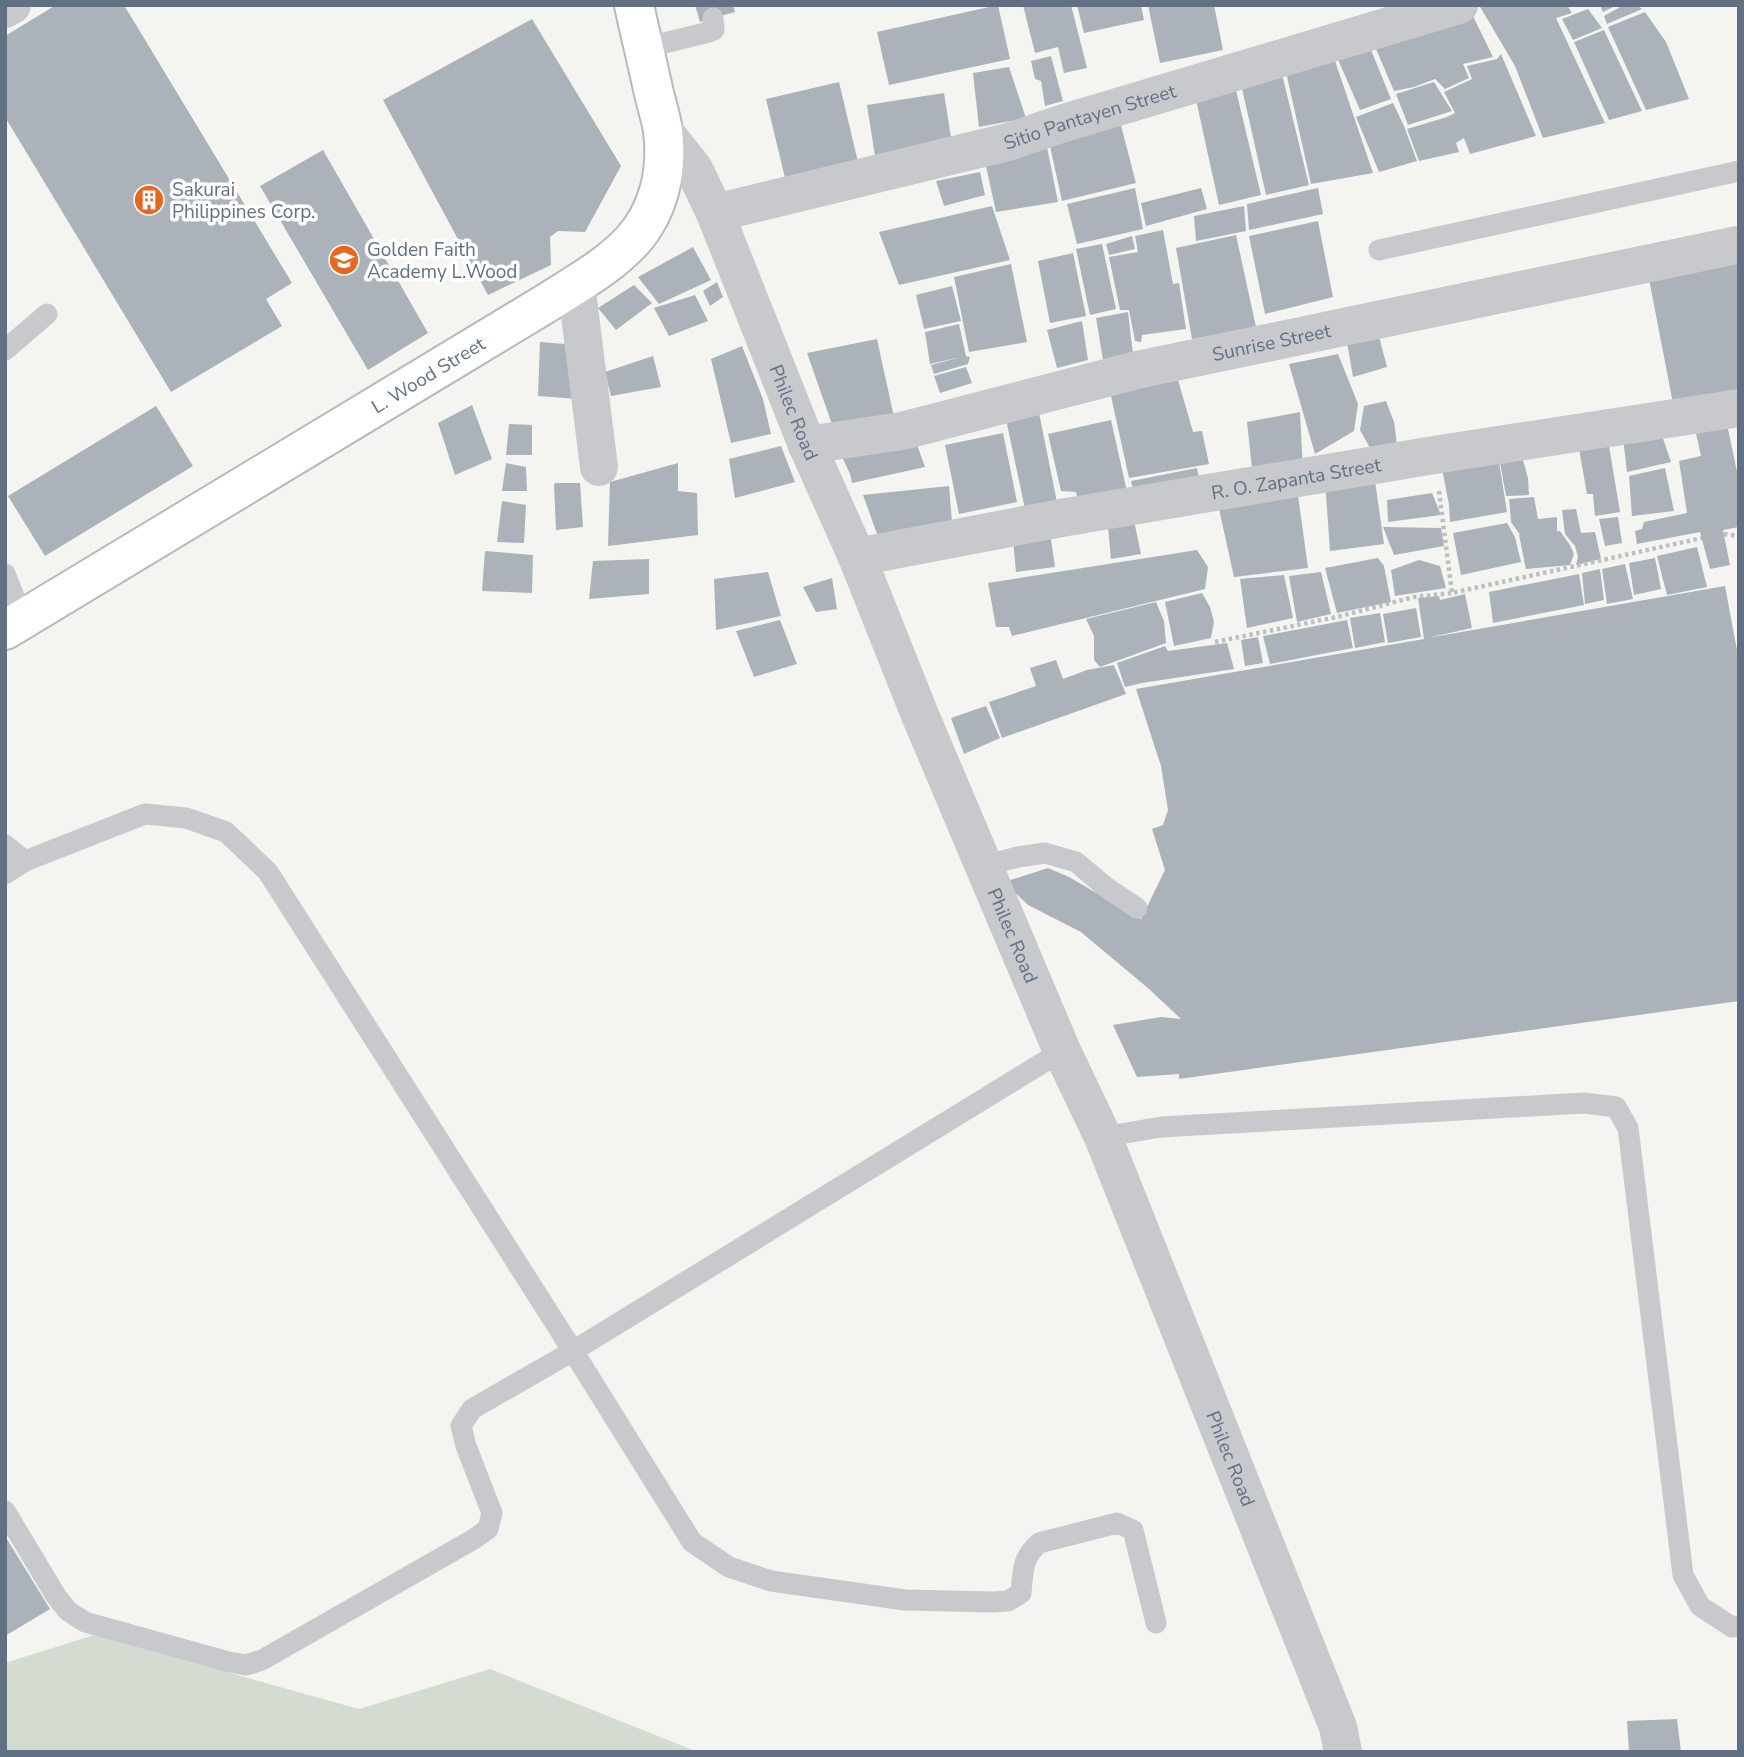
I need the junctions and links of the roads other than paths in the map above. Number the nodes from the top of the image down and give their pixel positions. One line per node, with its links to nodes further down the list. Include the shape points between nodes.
1 (12, 5): 4 (street)
2 (634, 5): 6 (main road, L. Wood Street)
3 (1459, 5): 9 (street, Sitio Pantayen Street, via 1008,142)
4 (5, 9)
5 (713, 18): 6 (lane, via 714,30)
6 (644, 48): 7 (main road, L. Wood Street)
7 (663, 131): 9 (street, Philec Road, via 694,169); 12 (main road, L. Wood Street, via 656,206 621,252)
8 (1739, 171): 11 (lane)
9 (715, 213): 16 (street, Philec Road)
10 (1737, 245): 16 (street, Sunrise Street, via 1137,370 902,431)
11 (1379, 250)
12 (576, 284): 17 (street); 20 (main road, L. Wood Street)
13 (47, 314): 14 (lane)
14 (5, 350)
15 (1739, 408): 18 (street, R. O. Zapanta Street, via 1434,455)
16 (807, 445): 18 (street, Philec Road)
17 (599, 467)
18 (856, 557): 23 (street, Philec Road)
19 (5, 574): 20 (lane)
20 (14, 624)
21 (5, 845): 22 (lane)
22 (25, 861): 24 (lane); 28 (lane, via 145,814 186,818 226,832 268,872)
23 (984, 866): 25 (lane, via 1045,853 1076,862); 26 (street, Philec Road)
24 (5, 874)
25 (1137, 908)
26 (1062, 1051): 27 (street, Philec Road); 28 (lane)
27 (1103, 1138): 31 (lane, via 1161,1127 1584,1103 1616,1107 1628,1128 1683,1575 1700,1606 1732,1627); 32 (street, Philec Road, via 1338,1727)
28 (573, 1351): 29 (lane, via 472,1409 461,1426 492,1513 488,1529 246,1665 85,1622 68,1611 56,1595); 30 (lane, via 692,1542 729,1567 771,1581 905,1600 1008,1601 1021,1593 1024,1561 1031,1549 1117,1523 1133,1531)
29 (5, 1511)
30 (1156, 1623)
31 (1739, 1626)
32 (1343, 1752)

